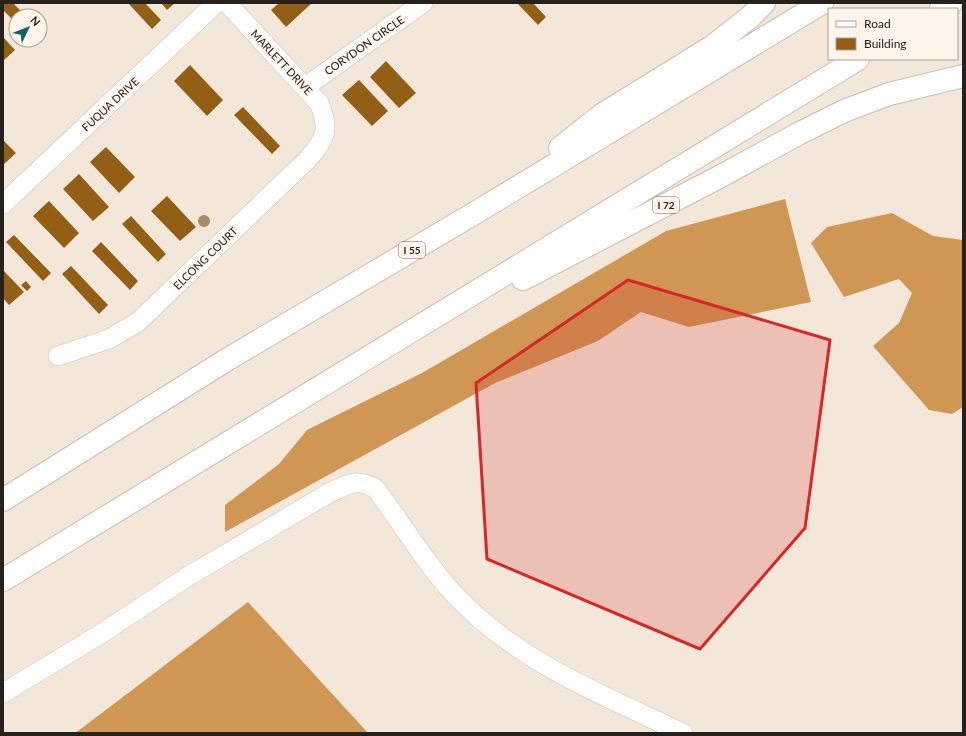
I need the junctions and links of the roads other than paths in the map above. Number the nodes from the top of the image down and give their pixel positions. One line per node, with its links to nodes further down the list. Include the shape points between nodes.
1 (216, 3): 10 (street, FUQUA DRIVE)
2 (227, 3): 8 (street, MARLETT DRIVE)
3 (423, 3): 8 (street, CORYDON CIRCLE)
4 (764, 3): 11 (highway, via 713,46 603,114)
5 (822, 3): 11 (highway, I 55)
6 (856, 60): 12 (highway)
7 (963, 76): 12 (highway, I 72, via 889,94 844,111)
8 (305, 87): 9 (street, MARLETT DRIVE, via 319,103)
9 (326, 127): 13 (street, ELCONG COURT, via 321,143 308,159 138,322 110,339)
10 (3, 204)
11 (480, 210): 14 (highway, I 55, via 228,359)
12 (376, 354): 15 (highway)
13 (58, 356)
14 (3, 500)
15 (3, 580)
16 (3, 693): 17 (street, via 187,577 322,497 352,482 364,482 375,488 428,564 484,623 562,676)
17 (683, 733)

